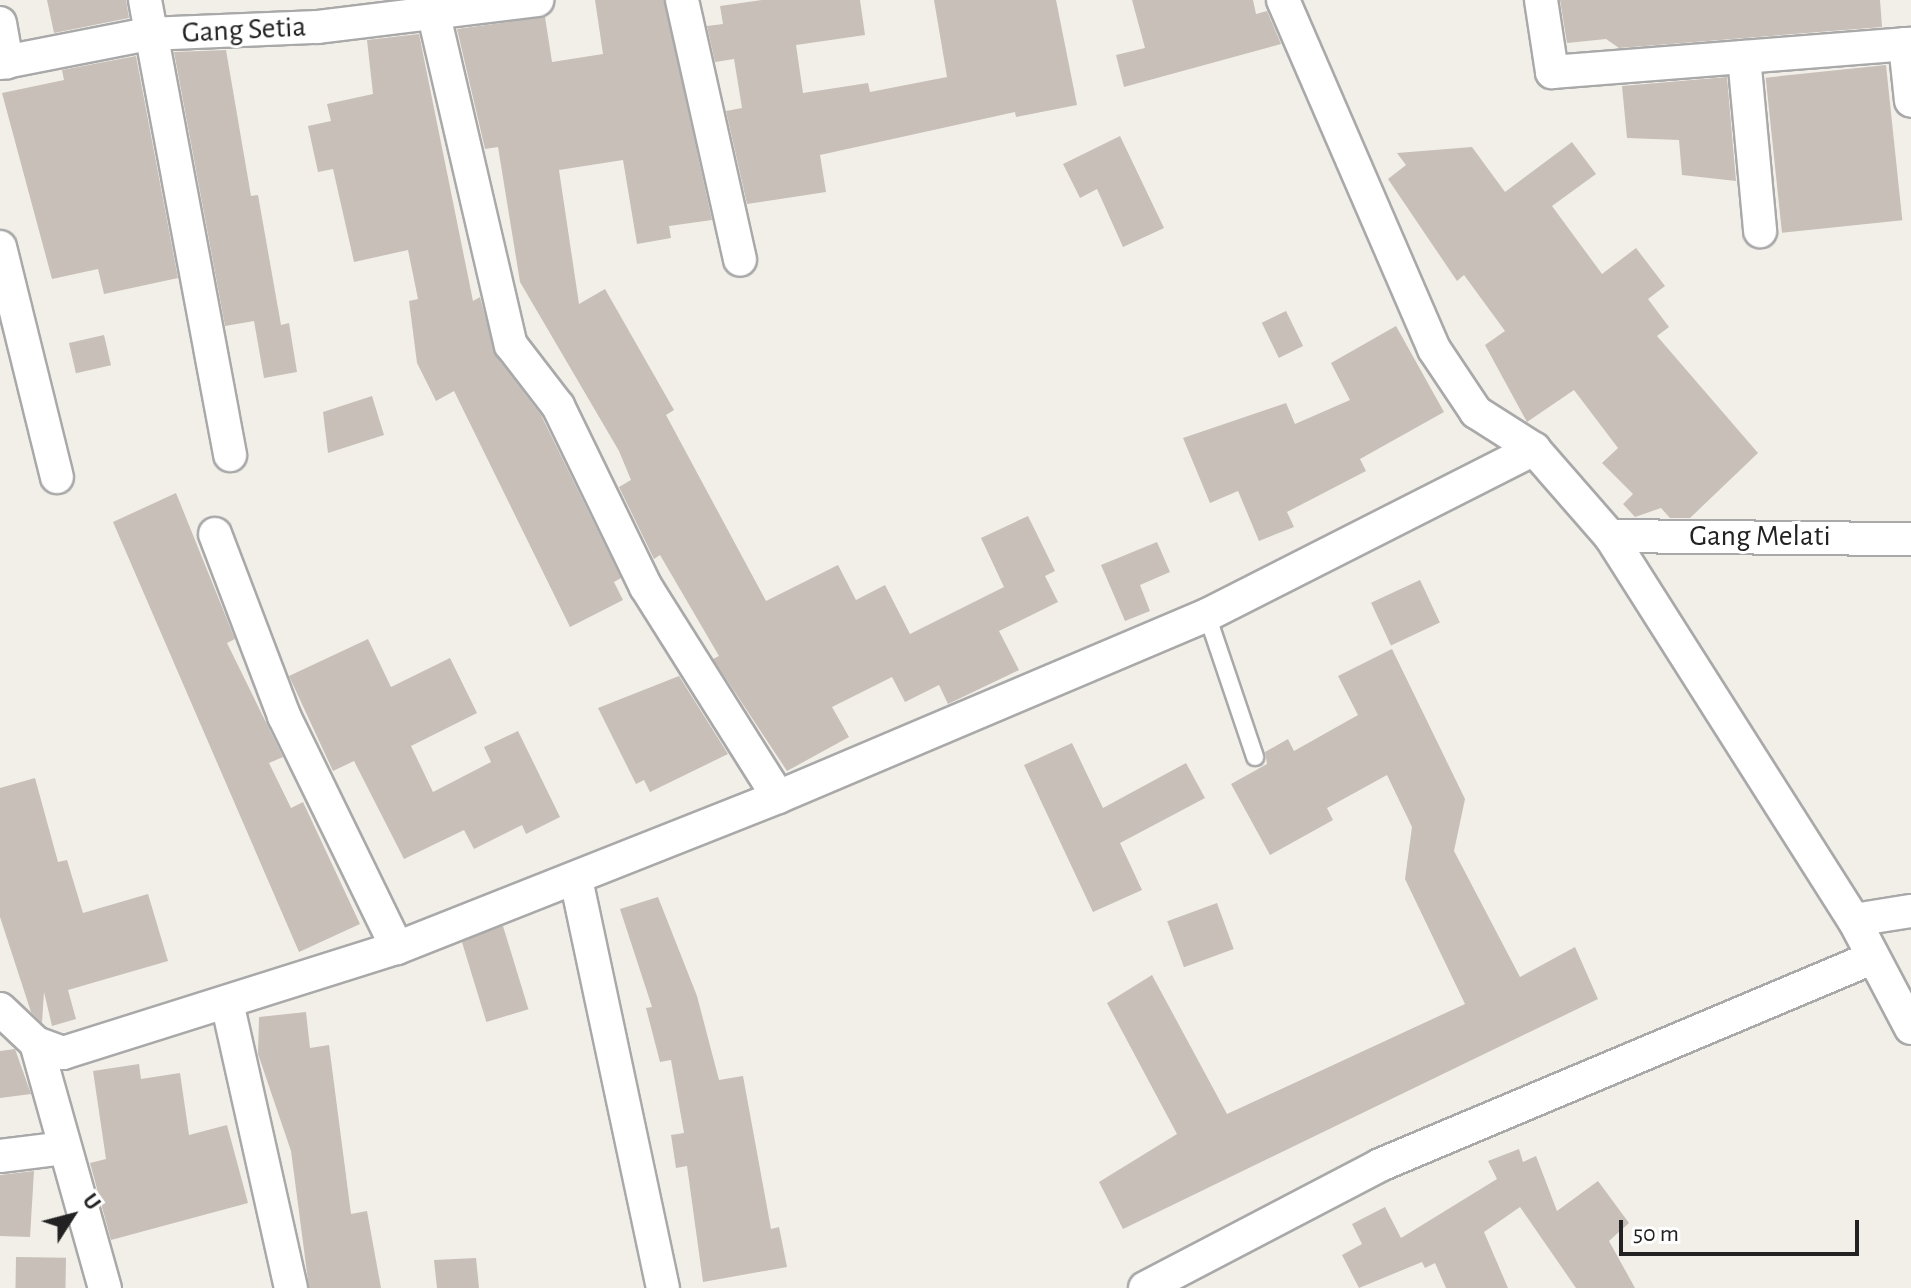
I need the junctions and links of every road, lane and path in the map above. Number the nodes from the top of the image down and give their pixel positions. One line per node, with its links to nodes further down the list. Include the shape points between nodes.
1 (145, 0): 10 (street)
2 (537, 0): 6 (street, Gang Setia)
3 (682, 0): 17 (street)
4 (1283, 0): 18 (street, via 1434,349 1476,412)
5 (1541, 0): 12 (street, via 1552,72)
6 (475, 4): 7 (street, Gang Setia)
7 (433, 11): 8 (street, Gang Setia); 26 (street, via 511,345 558,406 646,587)
8 (316, 13): 10 (street, Gang Setia)
9 (0, 23): 13 (street)
10 (148, 34): 13 (street, Gang Setia); 19 (street)
11 (1908, 44): 12 (street); 14 (street)
12 (1744, 57): 15 (street)
13 (3, 62)
14 (1911, 101)
15 (1760, 231)
16 (0, 247): 20 (street)
17 (740, 260)
18 (1534, 449): 22 (street); 24 (street)
19 (230, 455)
20 (57, 477)
21 (215, 534): 30 (street, via 284,716)
22 (1610, 536): 23 (street, Gang Melati); 29 (street)
23 (1911, 539)
24 (1207, 615): 25 (lane); 26 (street)
25 (1255, 757)
26 (778, 797): 27 (street)
27 (576, 879): 30 (street); 40 (street)
28 (1911, 911): 29 (street)
29 (1854, 920): 31 (street)
30 (397, 948): 32 (street)
31 (1872, 958): 34 (street); 41 (street, via 1380,1165)
32 (227, 1002): 35 (street, via 63,1053); 39 (street)
33 (0, 1009): 35 (street)
34 (1911, 1028)
35 (36, 1043): 36 (street)
36 (64, 1148): 37 (street); 38 (street)
37 (0, 1156)
38 (105, 1288)
39 (291, 1288)
40 (663, 1288)
41 (1145, 1288)

